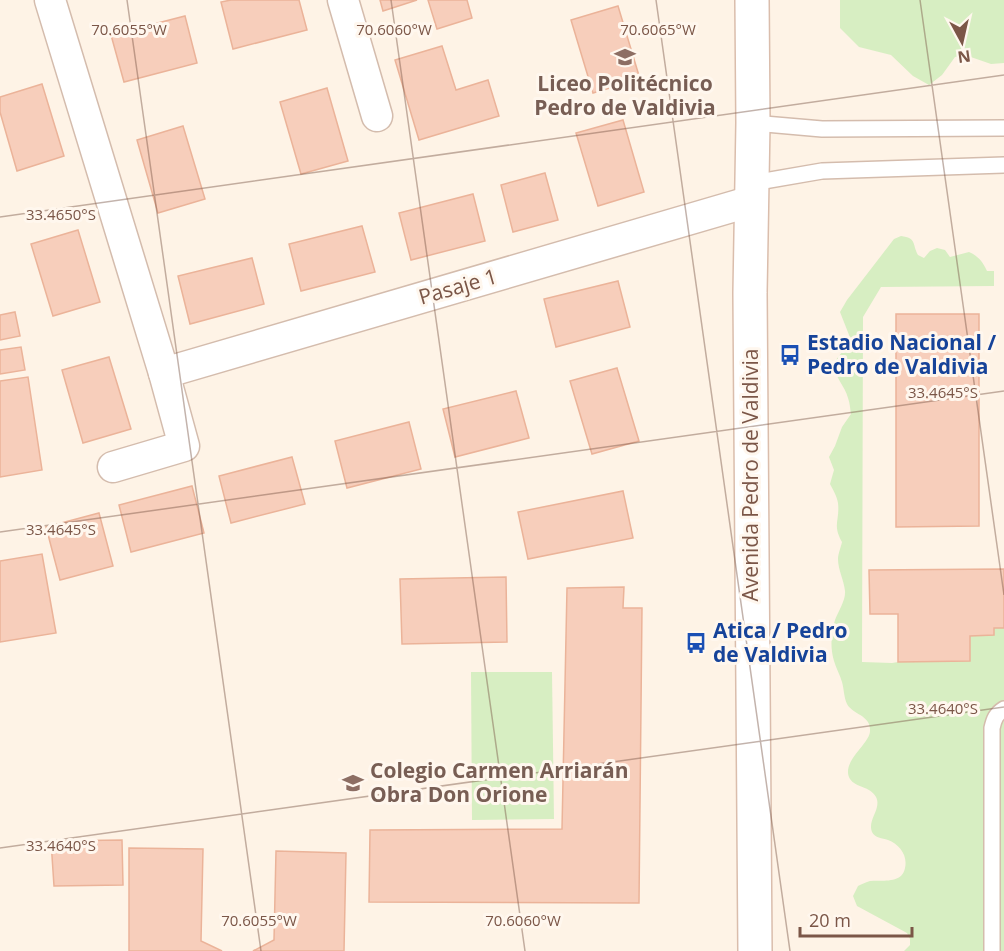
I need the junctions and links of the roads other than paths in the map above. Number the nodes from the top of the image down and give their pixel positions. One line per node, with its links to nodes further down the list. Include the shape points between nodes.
1 (50, 0): 9 (street)
2 (343, 0): 4 (street)
3 (752, 0): 5 (main road, Avenida Pedro de Valdivia)
4 (377, 116)
5 (753, 123): 6 (lane, via 822,129); 8 (main road, Avenida Pedro de Valdivia)
6 (1004, 128)
7 (1004, 165): 8 (lane, via 822,171)
8 (752, 192): 9 (street, Pasaje 1); 12 (main road, Avenida Pedro de Valdivia)
9 (164, 373): 10 (street, via 184,446)
10 (113, 467)
11 (1004, 709): 13 (lane, via 994,719 992,728)
12 (755, 951)
13 (992, 951)

